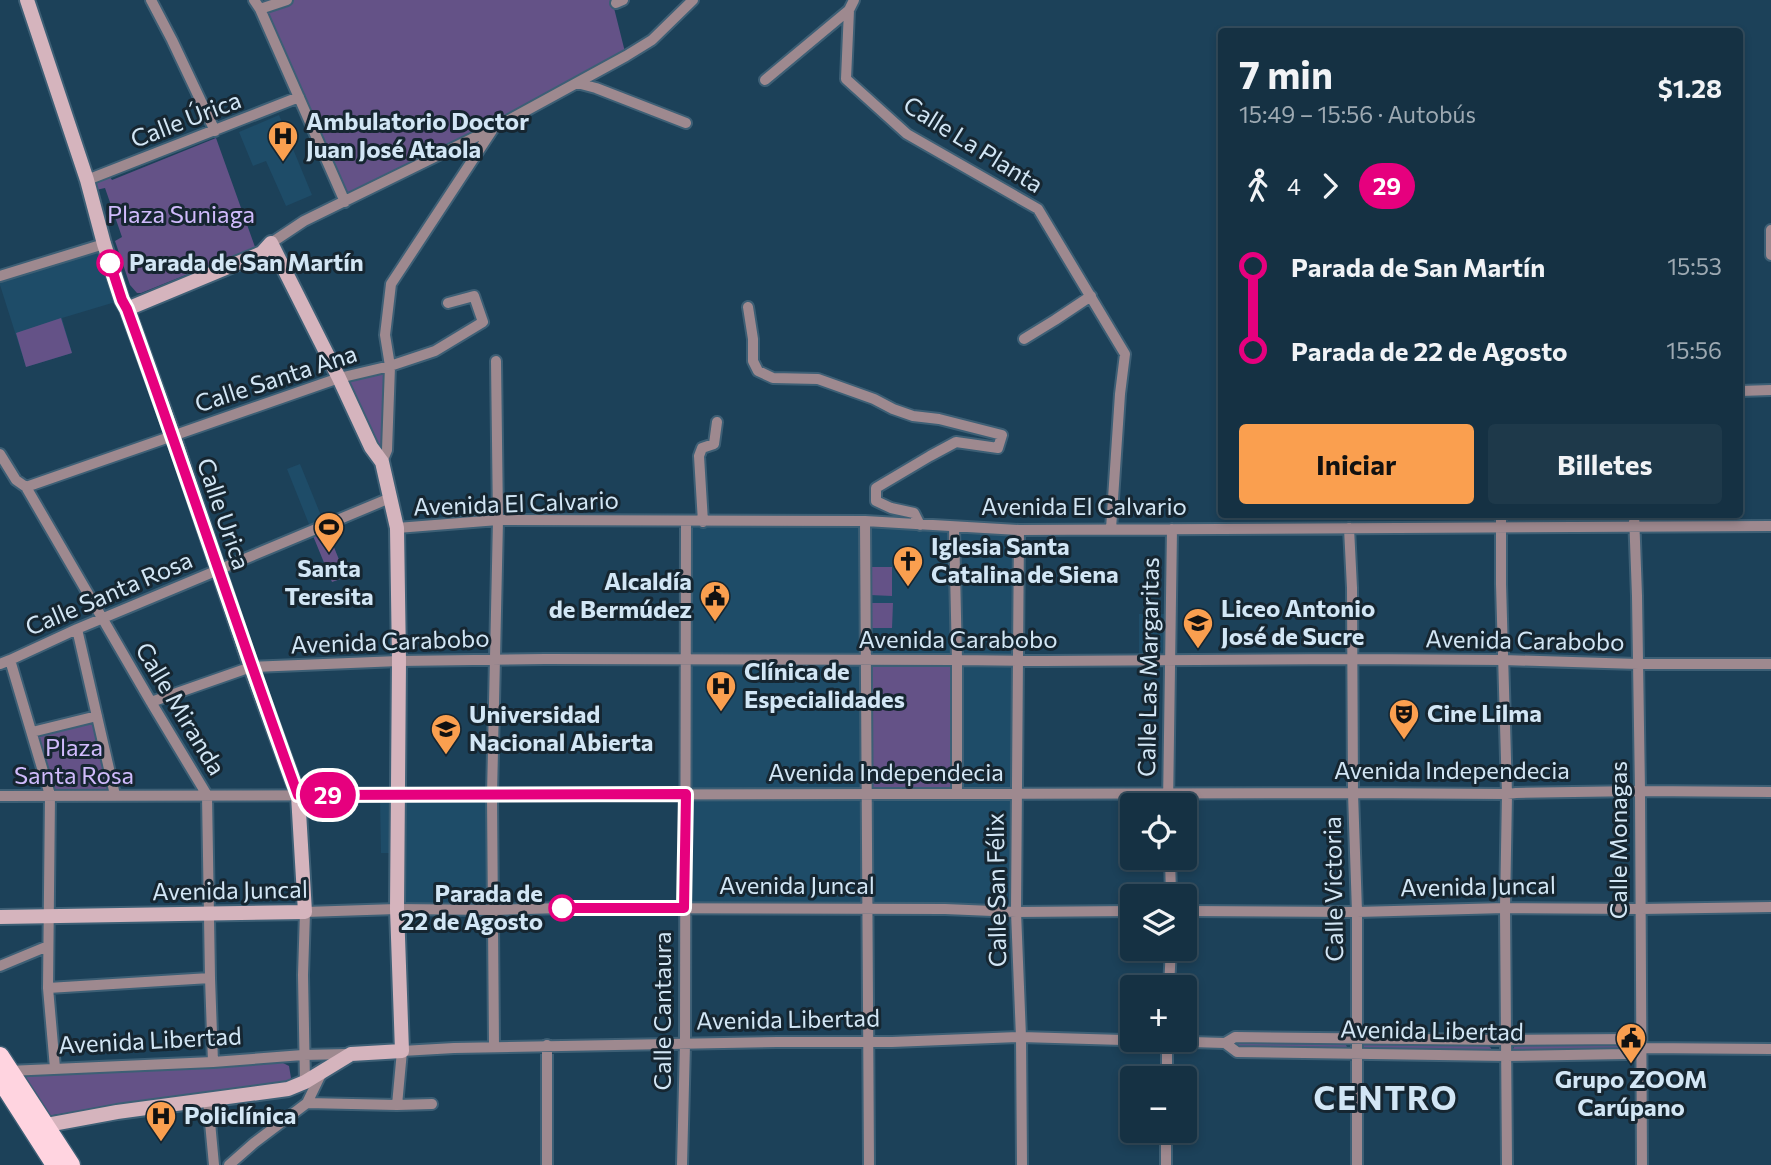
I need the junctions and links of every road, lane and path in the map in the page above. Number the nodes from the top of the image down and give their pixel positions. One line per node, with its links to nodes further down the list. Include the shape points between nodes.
1 (27, 0): 14 (main road, Calle Urica)
2 (151, 0): 13 (street)
3 (287, 0): 5 (street)
4 (694, 0): 6 (street)
5 (257, 5): 10 (street)
6 (680, 5): 9 (street, via 652,40)
7 (852, 5): 8 (street); 21 (street, Calle La Planta, via 846,79 907,134 1038,209)
8 (765, 80)
9 (577, 83): 11 (street); 12 (street)
10 (299, 97): 13 (street, Calle Úrica); 15 (street)
11 (686, 123)
12 (494, 128): 15 (street); 27 (street, via 391,285 385,335)
13 (215, 131): 14 (street, Calle Úrica)
14 (87, 180): 18 (main road, Calle Urica)
15 (345, 202): 17 (street)
16 (1771, 230): 19 (street)
17 (271, 243): 24 (main road, via 262,253); 28 (main road)
18 (104, 244): 20 (street); 24 (main road, Calle Urica)
19 (1771, 255)
20 (0, 276)
21 (1091, 296): 25 (street); 49 (street, Calle La Planta, via 1125,354)
22 (448, 303): 27 (street, Calle Santa Ana, via 474,296 483,322 435,351)
23 (748, 307): 43 (street, via 753,361 758,371 773,379 818,379 874,398 893,410 1002,435 998,447 956,442 876,488 876,500 914,513)
24 (127, 309): 32 (main road, Calle Urica)
25 (1024, 339)
26 (496, 360): 38 (street)
27 (390, 366): 28 (street, Calle Santa Ana); 34 (street, via 387,450)
28 (339, 378): 32 (street, Calle Santa Ana); 34 (main road)
29 (1771, 390): 30 (street)
30 (1743, 391)
31 (717, 422): 42 (street, via 714,444 702,448 699,456)
32 (173, 435): 35 (street, Calle Santa Ana); 52 (main road, Calle Urica)
33 (0, 454): 35 (street, Calle Miranda, via 16,480)
34 (382, 461): 36 (main road)
35 (26, 487): 53 (street, Calle Miranda)
36 (390, 498): 46 (main road); 52 (street, Calle Santa Rosa)
37 (1501, 518): 48 (street)
38 (498, 520): 41 (street, Avenida El Calvario); 46 (street, Avenida El Calvario); 56 (street)
39 (865, 521): 42 (street, Avenida El Calvario); 43 (street, Avenida El Calvario); 58 (street)
40 (1634, 521): 44 (street, Avenida El Calvario); 48 (street, Avenida El Calvario); 65 (street, Calle Monagas)
41 (685, 522): 42 (street, Avenida El Calvario); 57 (street, Calle Cantaura)
42 (703, 522)
43 (920, 525): 45 (street, Avenida El Calvario)
44 (1771, 526)
45 (954, 527): 51 (street, Avenida El Calvario); 59 (street)
46 (397, 528): 61 (main road)
47 (1349, 528): 48 (street, Avenida El Calvario); 50 (street, Avenida El Calvario); 55 (street, Calle Victoria)
48 (1501, 528): 60 (street)
49 (1111, 529): 50 (street, Avenida El Calvario); 51 (street, Avenida El Calvario)
50 (1172, 529): 63 (street, Calle Las Margaritas)
51 (1018, 530): 62 (street, Calle San Félix)
52 (218, 570): 53 (street, Calle Santa Rosa); 67 (main road, Calle Urica)
53 (102, 619): 54 (street, Calle Santa Rosa); 68 (street, Calle Miranda)
54 (77, 629): 64 (street, Calle Santa Rosa); 69 (street)
55 (1352, 659): 60 (street, Avenida Carabobo); 63 (street, Avenida Carabobo); 74 (street, Calle Victoria)
56 (494, 660): 57 (street, Avenida Carabobo); 61 (street, Avenida Carabobo); 76 (street)
57 (686, 660): 58 (street, Avenida Carabobo); 77 (street, Calle Cantaura)
58 (866, 660): 59 (street, Avenida Carabobo); 78 (street)
59 (957, 660): 62 (street, Avenida Carabobo); 79 (street)
60 (1503, 660): 65 (street, Avenida Carabobo); 81 (street)
61 (398, 661): 67 (street, Avenida Carabobo); 85 (main road)
62 (1017, 661): 63 (street, Avenida Carabobo); 80 (street, Calle San Félix)
63 (1170, 661): 73 (street, Calle Las Margaritas)
64 (5, 662): 70 (street)
65 (1638, 664): 66 (street, Avenida Carabobo); 71 (street, Calle Monagas)
66 (1771, 664)
67 (251, 667): 68 (street, Avenida Carabobo); 84 (main road, Calle Urica)
68 (150, 702): 83 (street, Calle Miranda)
69 (97, 716): 70 (street); 75 (street)
70 (32, 732): 82 (street)
71 (1640, 791): 72 (street, Avenida Independecia); 81 (street, Avenida Independecia); 94 (street, Calle Monagas)
72 (1771, 792)
73 (1168, 793)
74 (1353, 793): 81 (street, Avenida Independecia); 88 (street, Avenida Independecia); 100 (street, Calle Victoria)
75 (115, 794): 82 (street, Avenida Independecia); 83 (street, Avenida Independecia)
76 (492, 794): 77 (street, Avenida Independecia); 85 (street, Avenida Independecia); 95 (street)
77 (686, 794): 78 (street, Avenida Independecia); 90 (street, Calle Cantaura)
78 (868, 794): 79 (street, Avenida Independecia); 93 (street)
79 (957, 794): 80 (street, Avenida Independecia)
80 (1016, 794): 87 (street, Avenida Independecia); 99 (street, Calle San Félix)
81 (1507, 794): 91 (street)
82 (50, 795): 86 (street, Avenida Independecia); 102 (street)
83 (207, 795): 84 (street, Avenida Independecia); 101 (street, Calle Miranda)
84 (298, 795): 85 (street, Avenida Independecia); 98 (main road, Calle Urica)
85 (398, 795): 92 (main road)
86 (0, 796)
87 (1120, 797)
88 (1197, 798)
89 (1771, 907): 94 (street, Avenida Juncal)
90 (684, 908): 93 (street, Avenida Juncal); 95 (street, Avenida Juncal); 115 (street, Calle Cantaura)
91 (1504, 908): 94 (street, Avenida Juncal); 100 (street, Avenida Juncal); 111 (street)
92 (397, 909): 95 (street, Avenida Juncal); 98 (street, Avenida Juncal); 120 (main road)
93 (867, 909): 99 (street, Avenida Juncal); 112 (street)
94 (1641, 909): 118 (street, Calle Monagas)
95 (494, 910): 117 (street)
96 (1120, 911): 99 (street, Avenida Juncal)
97 (1197, 911): 100 (street, Avenida Juncal)
98 (305, 912): 101 (main road, Avenida Juncal); 122 (street, Calle Urica)
99 (1016, 912): 108 (street, Calle San Félix)
100 (1357, 912): 110 (street, Calle Victoria)
101 (210, 915): 102 (main road, Avenida Juncal); 106 (street, Calle Miranda)
102 (48, 916): 103 (main road, Avenida Juncal); 104 (street)
103 (0, 917)
104 (48, 946): 105 (street); 107 (street)
105 (0, 966)
106 (209, 978): 107 (street); 125 (street, Calle Miranda)
107 (48, 988): 126 (street)
108 (1021, 1037): 109 (street, Avenida Libertad); 112 (street, Avenida Libertad); 143 (street, Calle San Félix)
109 (1120, 1039)
110 (1356, 1039): 111 (street, Avenida Libertad); 114 (street, Avenida Libertad, via 1235,1037); 121 (street, Calle Victoria)
111 (1506, 1040): 118 (street, Avenida Libertad, via 1628,1039); 124 (street)
112 (868, 1042): 115 (street, Avenida Libertad); 142 (street)
113 (1197, 1042): 114 (street, Avenida Libertad)
114 (1225, 1043): 121 (street, Avenida Libertad, via 1237,1052)
115 (684, 1044): 116 (street, Avenida Libertad); 141 (street, Calle Cantaura)
116 (547, 1045): 117 (street, Avenida Libertad); 140 (street)
117 (494, 1046): 120 (street, Avenida Libertad)
118 (1641, 1048): 119 (street, Avenida Libertad); 124 (street, Avenida Libertad, via 1626,1054); 147 (street, Calle Monagas)
119 (1771, 1049)
120 (402, 1051): 123 (main road, Avenida Libertad); 133 (street)
121 (1356, 1053): 124 (street, Avenida Libertad); 145 (street, Calle Victoria)
122 (303, 1055): 123 (street, Avenida Libertad); 125 (street, Avenida Libertad); 129 (street)
123 (351, 1055): 128 (main road, Avenida Libertad)
124 (1506, 1056): 146 (street)
125 (213, 1062): 126 (street, Avenida Libertad)
126 (55, 1068): 127 (street, Avenida Libertad)
127 (2, 1070): 134 (main road)
128 (322, 1072): 129 (main road, Avenida Libertad); 131 (street)
129 (305, 1082): 130 (main road, Avenida Libertad, via 288,1089)
130 (208, 1101): 134 (main road, Avenida Libertad); 138 (street)
131 (307, 1103): 133 (street); 139 (street)
132 (432, 1104): 133 (street)
133 (397, 1105)
134 (38, 1126): 136 (main road); 137 (main road)
135 (1166, 1143): 144 (street)
136 (55, 1165)
137 (71, 1165)
138 (214, 1165)
139 (229, 1165)
140 (547, 1165)
141 (682, 1165)
142 (869, 1165)
143 (1022, 1165)
144 (1166, 1165)
145 (1357, 1165)
146 (1507, 1165)
147 (1642, 1165)

